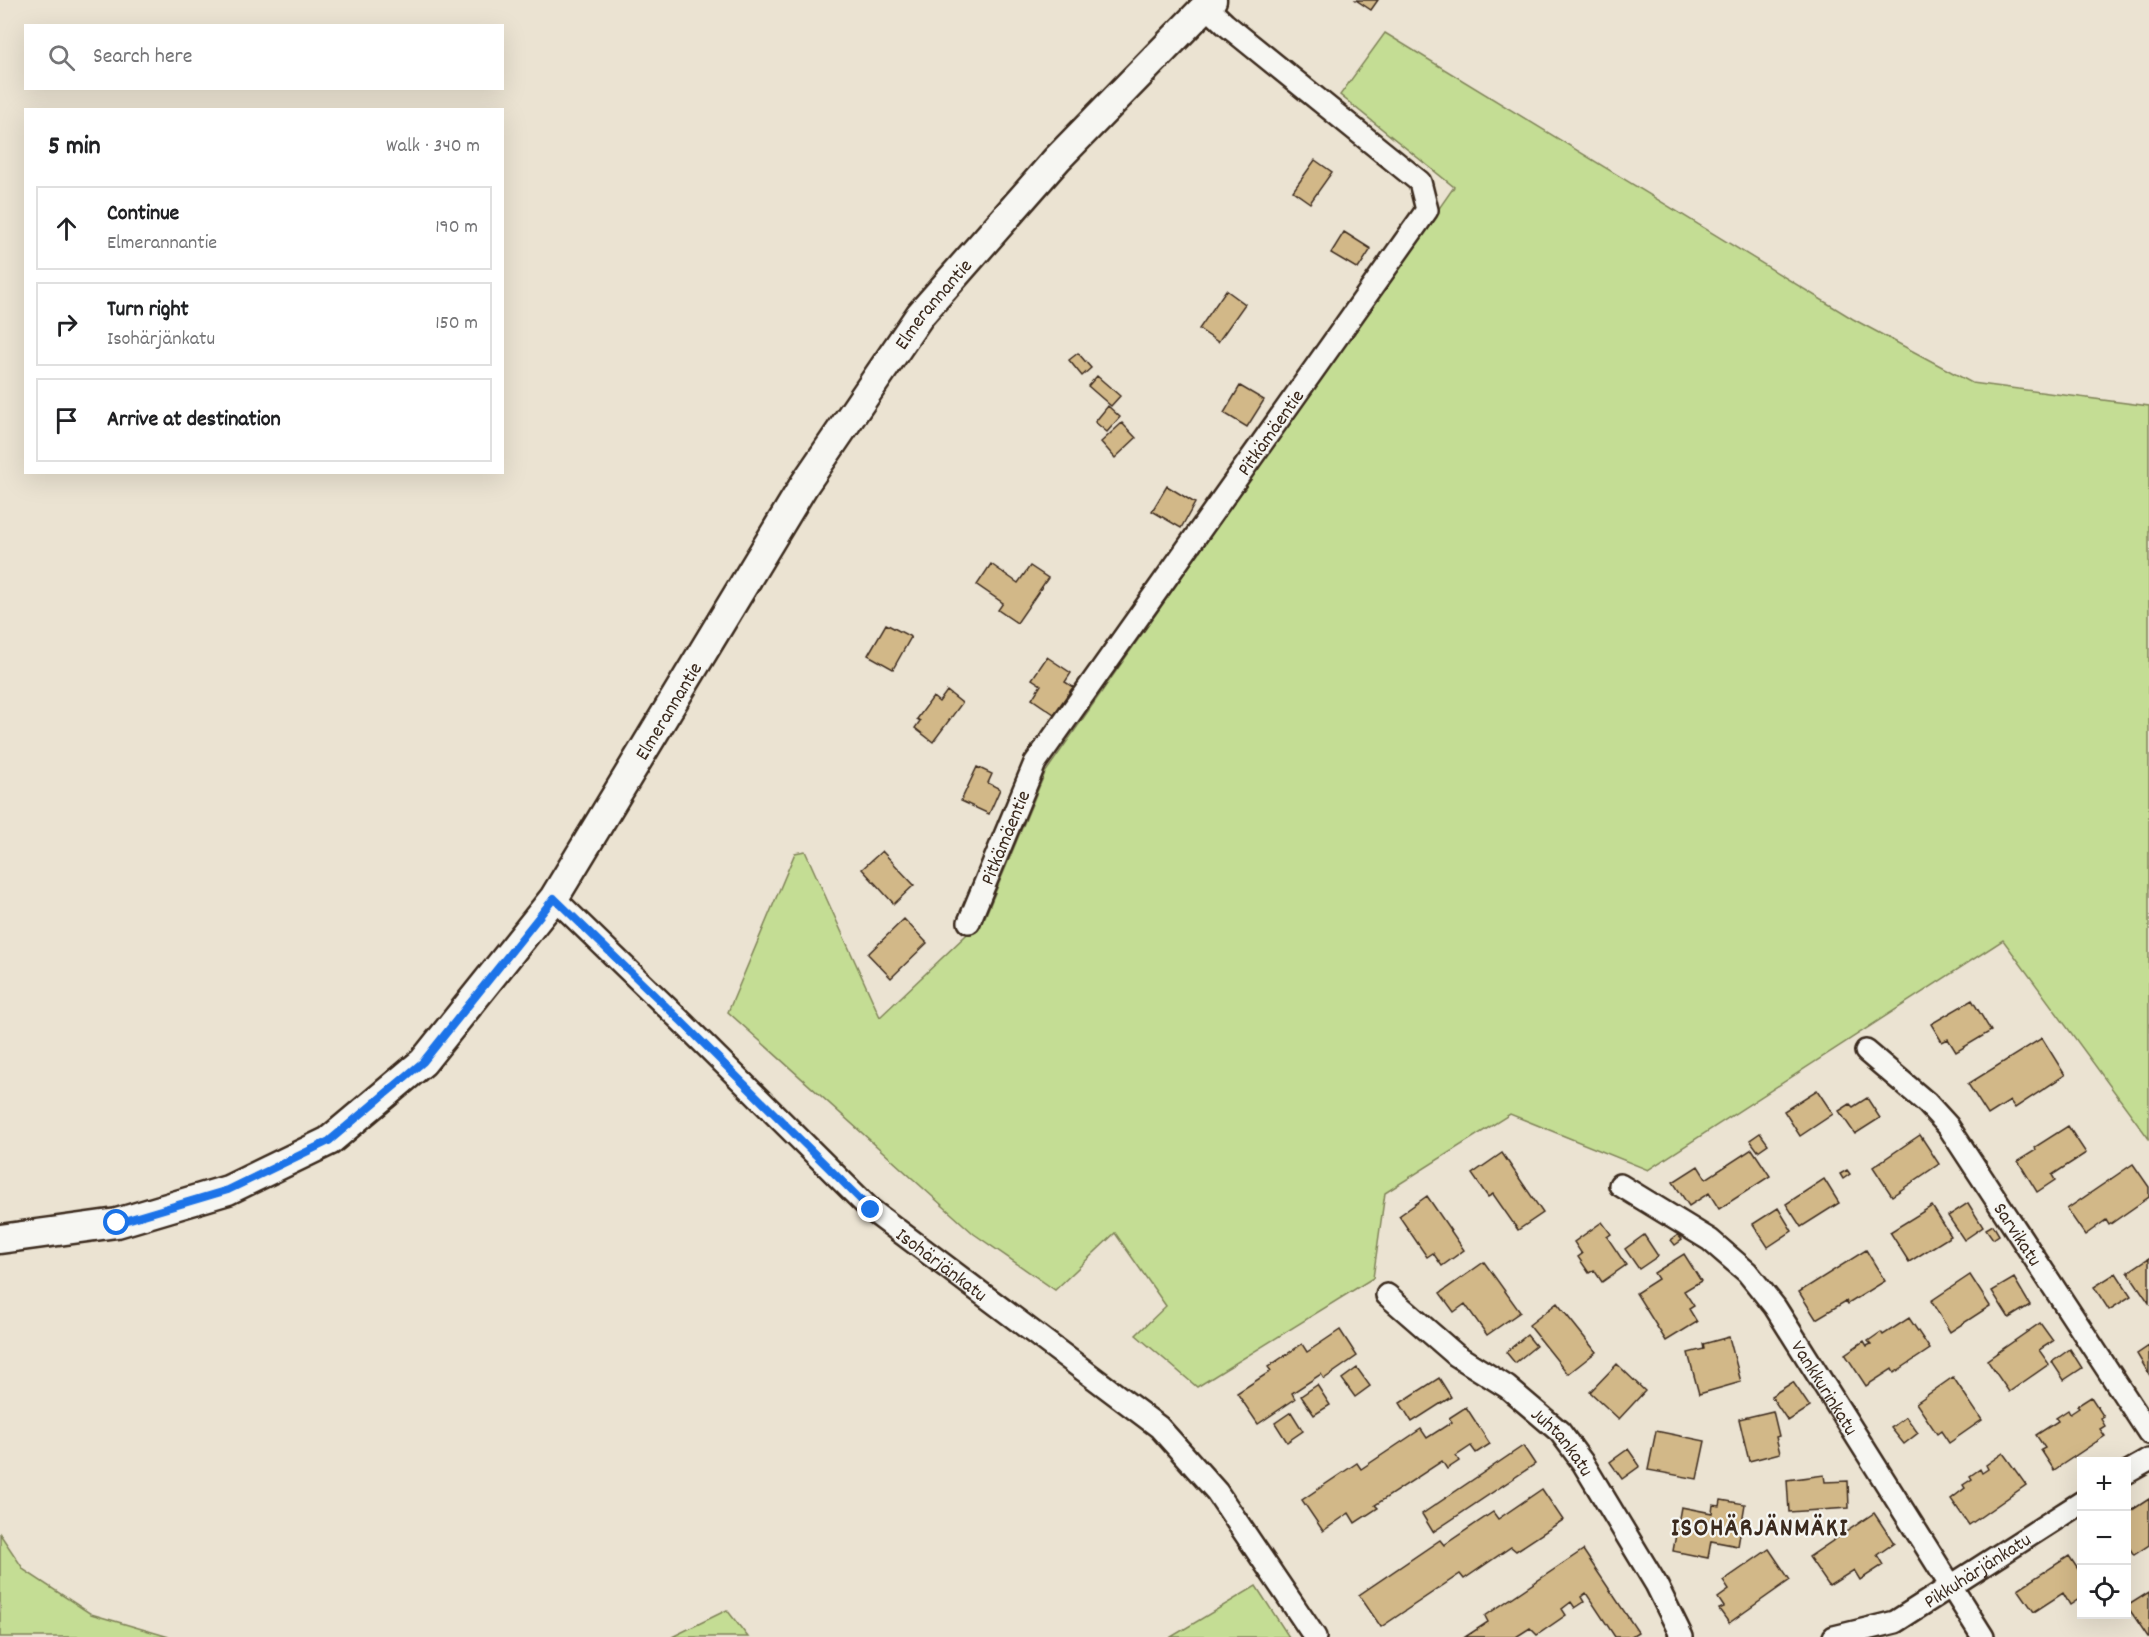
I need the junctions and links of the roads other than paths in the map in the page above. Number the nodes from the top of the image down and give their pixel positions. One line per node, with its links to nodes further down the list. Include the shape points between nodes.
1 (1209, 3): 2 (street, Elmerannantie, via 1056,159 920,315 804,485); 3 (street, Pitkämäentie, via 1225,24 1420,182 1427,210 1035,763)
2 (554, 898): 6 (street, Elmerannantie, via 423,1062 329,1141 228,1190 117,1223); 13 (street, Isohärjänkatu, via 871,1210 1159,1427 1218,1492)
3 (969, 922)
4 (1866, 1051): 8 (street, Sarvikatu, via 1948,1126)
5 (1620, 1185): 12 (street, Vankkurinkatu, via 1710,1240 1747,1272 1775,1307)
6 (0, 1239)
7 (1387, 1295): 14 (street, Juhtankatu, via 1456,1355 1508,1387 1560,1432 1656,1584)
8 (2149, 1433)
9 (2149, 1460): 10 (street)
10 (2131, 1471)
11 (2077, 1505): 12 (street, Pikkuhärjänkatu)
12 (1952, 1586): 15 (street, Pikkuhärjänkatu, via 1895,1622); 16 (street, Vankkurinkatu)
13 (1315, 1637)
14 (1682, 1637)
15 (1834, 1637)
16 (1983, 1637)

